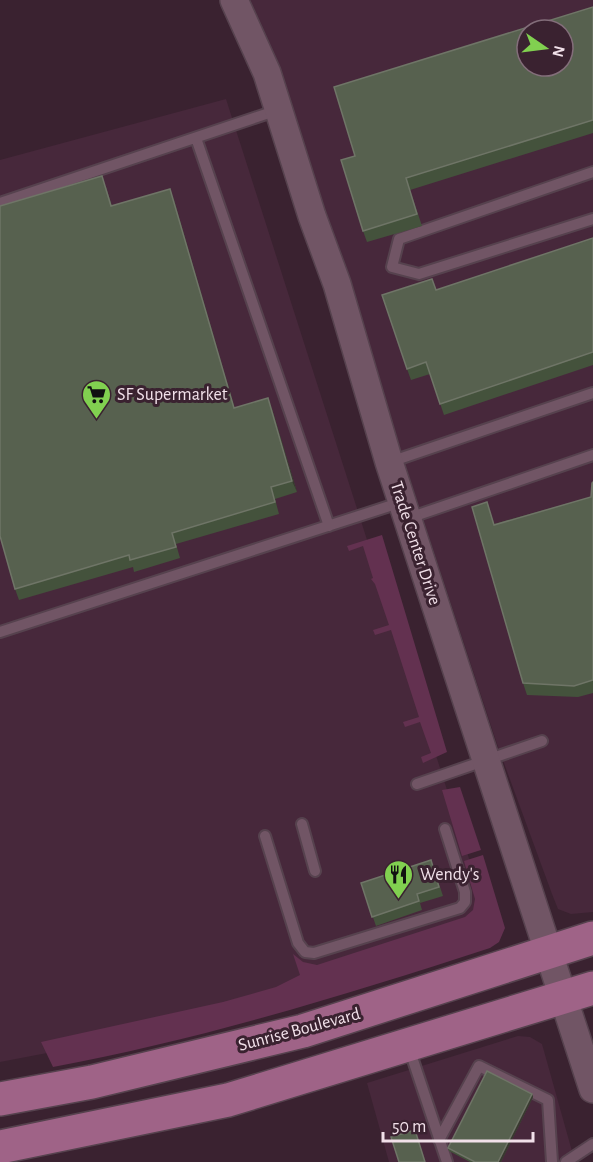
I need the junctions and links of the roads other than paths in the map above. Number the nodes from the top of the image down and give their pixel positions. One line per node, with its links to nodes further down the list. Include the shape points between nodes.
1 (234, 0): 2 (street, Trade Center Drive)
2 (279, 109): 3 (lane); 9 (street, Trade Center Drive, via 337,284)
3 (195, 138): 5 (lane); 11 (lane)
4 (593, 172): 6 (lane, via 399,239 392,267 419,274)
5 (0, 203)
6 (593, 219)
7 (593, 393): 9 (lane)
8 (593, 455): 10 (lane)
9 (389, 462): 10 (street, Trade Center Drive)
10 (405, 510): 11 (lane); 14 (street, Trade Center Drive)
11 (329, 526): 12 (lane)
12 (0, 632)
13 (542, 741): 14 (lane)
14 (486, 761): 15 (lane); 21 (street, Trade Center Drive)
15 (417, 784)
16 (302, 824): 19 (lane)
17 (445, 829): 18 (lane, via 465,892 460,908 314,953 305,952 298,943)
18 (264, 836)
19 (315, 871)
20 (593, 938): 21 (main road, Sunrise Boulevard)
21 (547, 953): 23 (street, Trade Center Drive); 26 (main road, Sunrise Boulevard, via 303,1031)
22 (593, 988): 23 (main road)
23 (561, 997): 24 (main road); 25 (street, Trade Center Drive)
24 (407, 1045): 27 (lane); 29 (main road, via 228,1100)
25 (593, 1089)
26 (7, 1102)
27 (439, 1140): 30 (lane); 31 (lane, via 479,1066 548,1100)
28 (593, 1144): 32 (lane)
29 (0, 1147)
30 (447, 1162)
31 (552, 1162)
32 (566, 1162)

